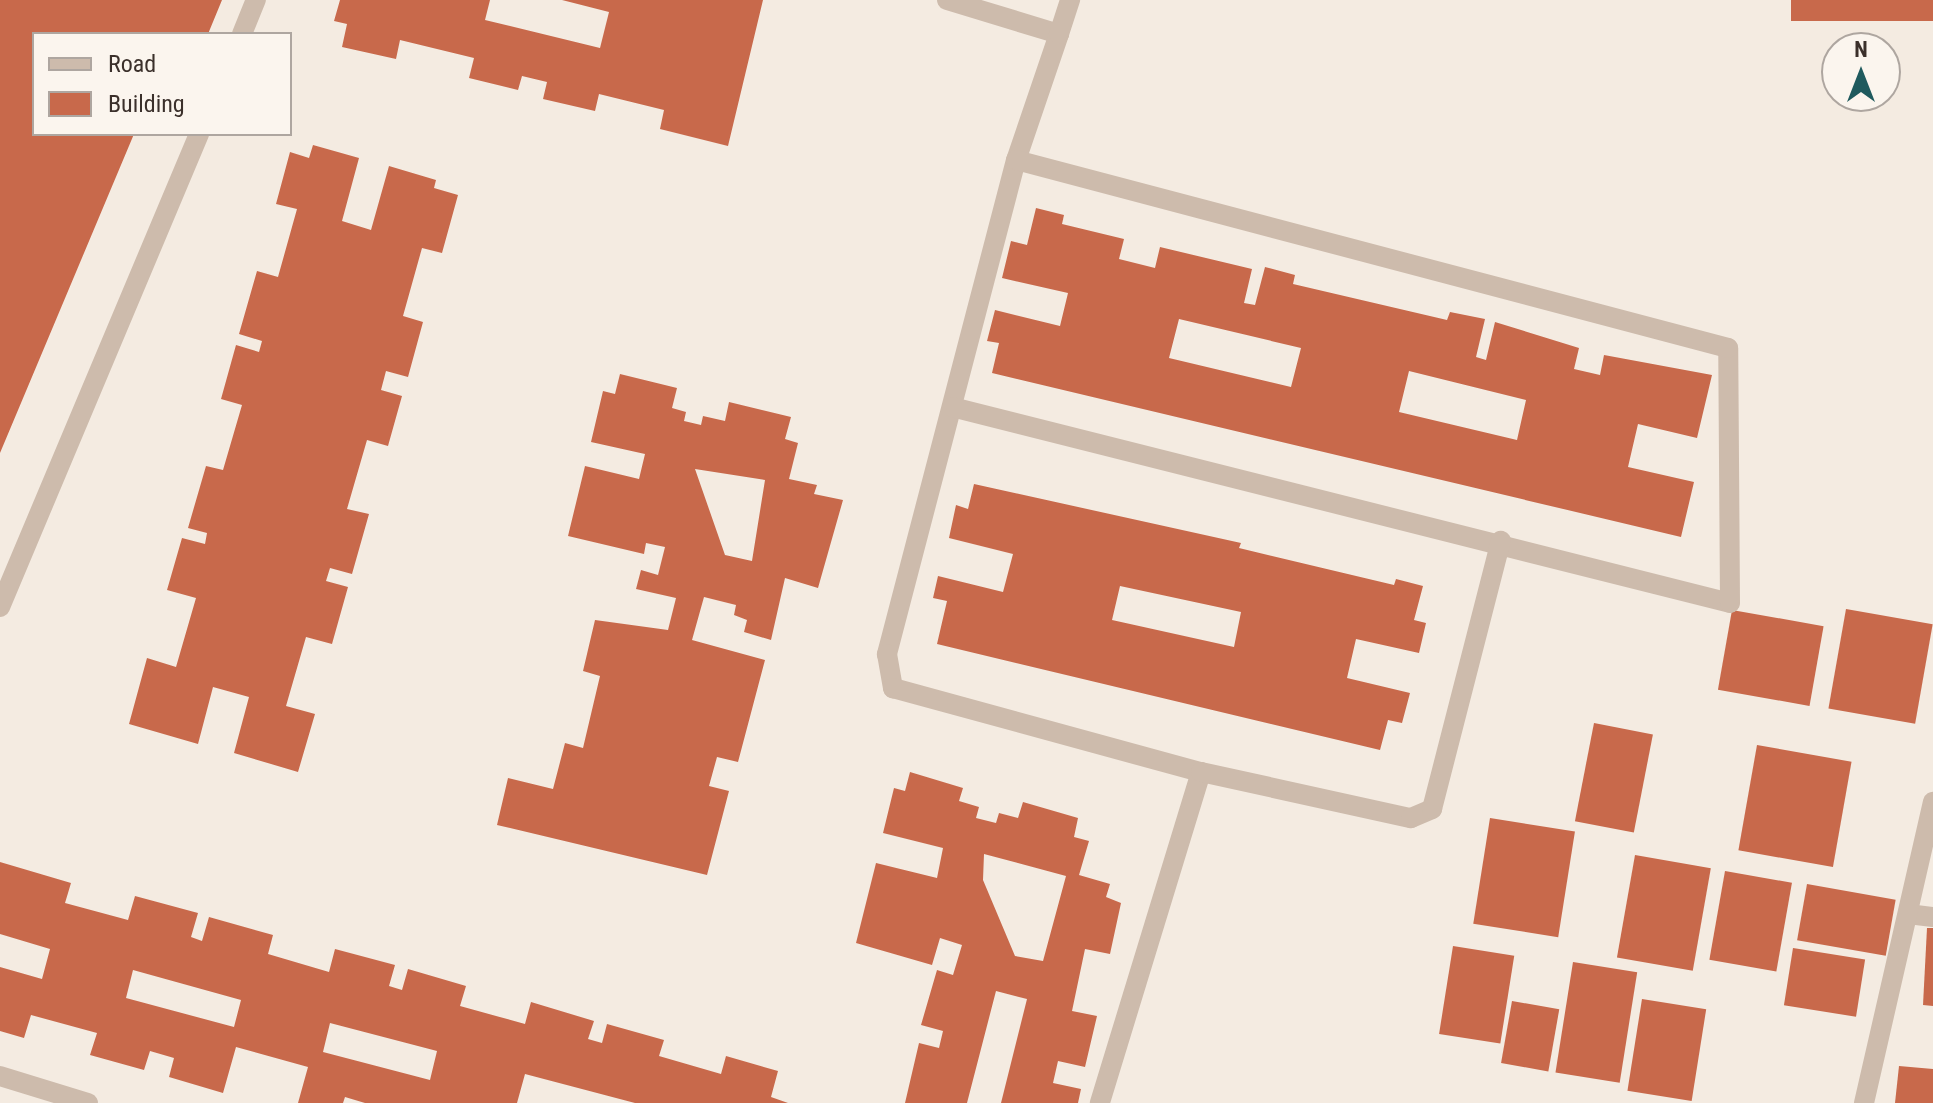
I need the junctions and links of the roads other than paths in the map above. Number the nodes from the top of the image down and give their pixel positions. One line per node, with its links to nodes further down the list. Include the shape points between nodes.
1 (256, 0): 4 (street)
2 (947, 0): 5 (street)
3 (1070, 0): 5 (street)
4 (243, 32)
5 (1059, 34): 7 (street)
6 (198, 136): 10 (street)
7 (1016, 160): 8 (street); 9 (street, via 1728,348 1730,603)
8 (952, 407): 9 (street); 11 (street, via 887,654 893,688)
9 (1501, 541): 11 (street, via 1432,809 1411,818)
10 (0, 607)
11 (1201, 772): 17 (street)
12 (1933, 802): 13 (street)
13 (1908, 914): 14 (street); 18 (street)
14 (1933, 917)
15 (0, 1076): 16 (street)
16 (88, 1103)
17 (1100, 1103)
18 (1864, 1103)

